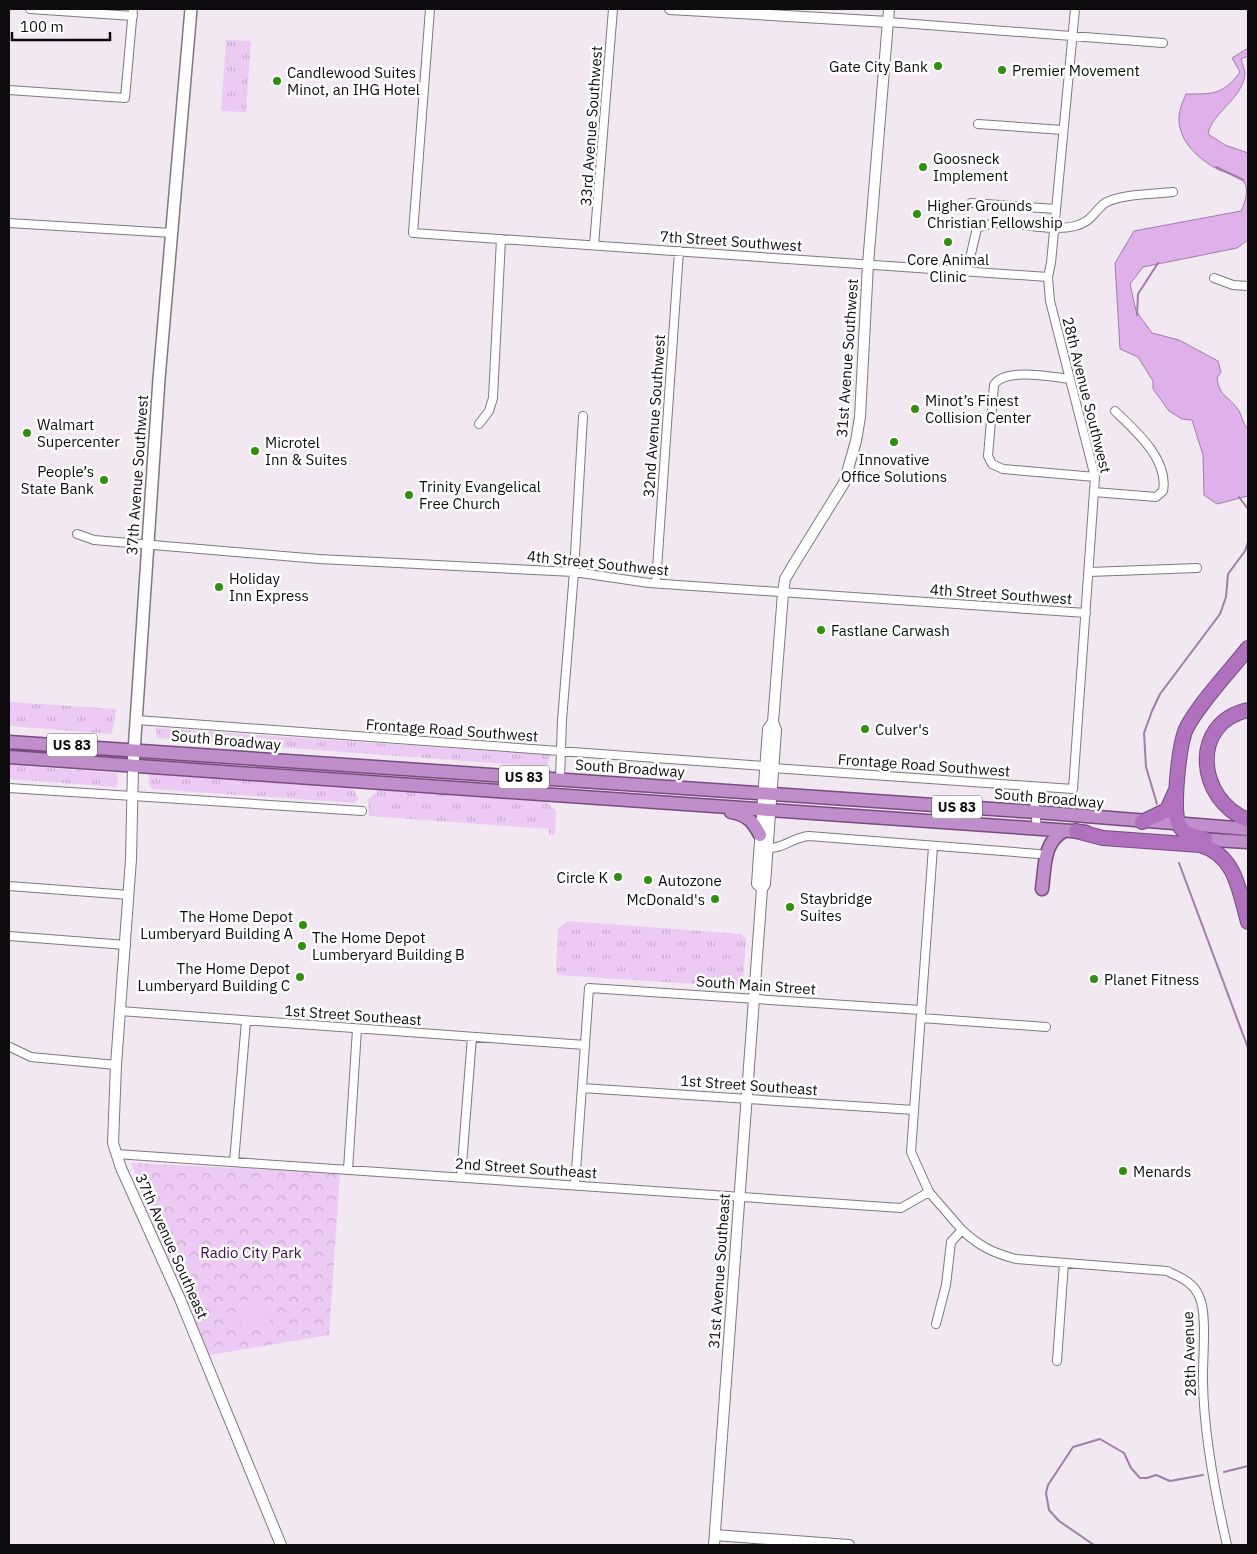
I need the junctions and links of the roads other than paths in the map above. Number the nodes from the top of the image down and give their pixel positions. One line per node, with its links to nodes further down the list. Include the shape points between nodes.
1 (30, 9): 9 (street)
2 (191, 9): 21 (main road, 37th Avenue Southwest)
3 (430, 9): 22 (street, 7th Street Southwest, via 413,233)
4 (613, 9): 23 (street, 33rd Avenue Southwest)
5 (670, 9): 8 (street)
6 (889, 9): 10 (street, 31st Avenue Southwest)
7 (1075, 9): 11 (street, 28th Avenue Southwest)
8 (746, 11): 10 (street)
9 (133, 12): 13 (street, via 126,98)
10 (888, 22): 11 (street); 25 (street, 31st Avenue Southwest)
11 (1072, 36): 12 (street); 15 (street, 28th Avenue Southwest)
12 (1163, 43)
13 (9, 90)
14 (978, 124): 15 (street)
15 (1063, 130): 18 (street, 28th Avenue Southwest)
16 (1173, 192): 20 (street, via 1119,198 1105,203 1091,219 1076,226)
17 (971, 203): 18 (street)
18 (1056, 209): 20 (street, 28th Avenue Southwest)
19 (9, 223): 21 (street)
20 (1054, 228): 26 (street, via 990,223 977,228); 27 (street, 28th Avenue Southwest)
21 (172, 233): 37 (main road, 37th Avenue Southwest)
22 (501, 239): 23 (street, 7th Street Southwest); 33 (street, via 493,398 489,411)
23 (594, 245): 24 (street, 7th Street Southwest)
24 (679, 251): 25 (street, 7th Street Southwest); 41 (street, 32nd Avenue Southwest)
25 (868, 264): 26 (street, 7th Street Southwest); 42 (street, 31st Avenue Southwest, via 860,417 851,463 836,499 789,573)
26 (967, 271): 27 (street, 7th Street Southwest)
27 (1048, 276): 30 (street, 28th Avenue Southwest, via 1050,301)
28 (1214, 278): 29 (street)
29 (1248, 286)
30 (1070, 379): 34 (street, 28th Avenue Southwest); 34 (street, via 1018,375 1001,378 994,385 988,456 992,464 1002,469)
31 (1115, 411): 35 (street, via 1136,431 1158,461 1165,480 1163,491 1156,496)
32 (583, 416): 39 (street)
33 (479, 424)
34 (1095, 477): 35 (street, 28th Avenue Southwest)
35 (1094, 492): 40 (street, 28th Avenue Southwest)
36 (77, 534): 37 (street, 4th Street Southwest, via 94,540)
37 (148, 544): 39 (street, 4th Street Southwest, via 390,564); 46 (main road, 37th Avenue Southwest)
38 (1197, 568): 40 (street)
39 (574, 572): 41 (street, 4th Street Southwest); 49 (street)
40 (1089, 572): 43 (street, 28th Avenue Southwest)
41 (656, 584): 42 (street, 4th Street Southwest)
42 (783, 593): 43 (street, 4th Street Southwest); 52 (street, 31st Avenue Southwest, via 773,722 776,730)
43 (1086, 613): 60 (street, 28th Avenue Southwest)
44 (1248, 648): 56 (highway, via 1187,726 1182,740)
45 (1248, 710): 69 (highway, via 1221,724 1211,741 1206,768 1208,782 1219,799 1231,812)
46 (137, 720): 48 (main road, 37th Avenue Southwest); 49 (street, Frontage Road Southwest)
47 (9, 742): 48 (highway, South Broadway / US 83)
48 (134, 749): 51 (main road, 37th Avenue Southwest); 53 (highway, South Broadway / US 83)
49 (560, 751): 52 (street, Frontage Road Southwest); 54 (street)
50 (9, 757): 51 (highway, South Broadway / US 83)
51 (133, 767): 55 (highway, South Broadway / US 83); 62 (street, 37th Avenue Southwest)
52 (769, 767): 58 (street, Frontage Road Southwest); 65 (street, 31st Avenue Southwest)
53 (488, 775): 54 (highway, South Broadway / US 83); 55 (highway, via 444,778 375,772 367,774)
54 (560, 779): 57 (highway, via 554,786 491,782); 61 (highway, South Broadway / US 83)
55 (366, 782): 57 (highway, South Broadway / US 83)
56 (1177, 786): 70 (highway, via 1167,810); 71 (highway)
57 (438, 787): 63 (highway, South Broadway / US 83)
58 (1033, 787): 60 (street, Frontage Road Southwest); 68 (street)
59 (9, 788): 62 (street)
60 (1073, 789)
61 (704, 790): 63 (highway, via 640,791 571,786 567,787); 65 (highway, South Broadway / US 83)
62 (133, 796): 67 (street); 84 (street, 37th Avenue Southwest)
63 (564, 796): 64 (highway, South Broadway / US 83)
64 (638, 801): 65 (highway, via 684,798); 66 (highway, South Broadway / US 83)
65 (767, 801): 66 (highway, South Broadway / US 83); 68 (highway, South Broadway / US 83, via 881,801); 72 (highway, South Broadway / US 83); 75 (street, 31st Avenue Southwest); 79 (street, 31st Avenue Southwest)
66 (700, 805): 75 (highway, via 742,814 750,819)
67 (362, 811)
68 (1036, 812): 70 (highway, South Broadway / US 83); 72 (street)
69 (1248, 820)
70 (1142, 822): 71 (highway, South Broadway / US 83)
71 (1178, 824): 73 (highway, South Broadway / US 83); 76 (highway, via 1185,831)
72 (1037, 829): 74 (highway, South Broadway / US 83)
73 (1248, 830)
74 (1070, 831): 76 (highway, South Broadway / US 83); 82 (highway, via 1056,835 1047,851); 85 (highway, via 1103,838 1211,848 1228,862)
75 (760, 835): 83 (street, 31st Avenue Southwest, via 757,884)
76 (1205, 839): 77 (highway, South Broadway / US 83)
77 (1248, 842)
78 (934, 847): 79 (street, via 809,836 780,848); 80 (street); 90 (street, 28th Avenue)
79 (768, 848): 83 (street, 31st Avenue Southwest)
80 (1039, 854)
81 (9, 886): 84 (street)
82 (1042, 889)
83 (762, 890): 88 (street, 31st Avenue Southwest)
84 (129, 895): 87 (street, 37th Avenue Southwest)
85 (1248, 922)
86 (9, 936): 87 (street)
87 (126, 945): 89 (street, 37th Avenue Southeast)
88 (753, 998): 90 (street, South Main Street); 95 (street, South Main Street, via 589,988); 99 (street, 31st Avenue Southeast)
89 (120, 1010): 91 (street, 1st Street Southeast); 97 (street, 37th Avenue Southeast)
90 (921, 1014): 92 (street, South Main Street); 100 (street, 28th Avenue)
91 (246, 1021): 93 (street, 1st Street Southeast); 102 (street)
92 (1046, 1027)
93 (357, 1029): 94 (street, 1st Street Southeast); 103 (street)
94 (472, 1037): 95 (street, 1st Street Southeast); 104 (street)
95 (585, 1045): 98 (street)
96 (10, 1048): 97 (street, via 31,1057)
97 (116, 1065): 101 (street, 37th Avenue Southeast, via 112,1131)
98 (582, 1088): 99 (street, 1st Street Southeast); 105 (street)
99 (746, 1099): 100 (street, 1st Street Southeast); 107 (street, 31st Avenue Southeast)
100 (914, 1110): 106 (street, 28th Avenue, via 911,1152)
101 (116, 1154): 102 (street, 2nd Street Southeast); 113 (street, 37th Avenue Southeast)
102 (234, 1162): 103 (street, 2nd Street Southeast)
103 (348, 1170): 104 (street, 2nd Street Southeast)
104 (461, 1177): 105 (street, 2nd Street Southeast)
105 (575, 1185): 107 (street, 2nd Street Southeast)
106 (929, 1192): 107 (street, 2nd Street Southeast, via 901,1208); 108 (street, 28th Avenue)
107 (739, 1197): 112 (street, 31st Avenue Southeast)
108 (962, 1230): 109 (street, 28th Avenue, via 979,1246 994,1254); 110 (street, via 951,1242 946,1285)
109 (1064, 1263): 111 (street); 115 (street, 28th Avenue, via 1167,1271 1186,1280 1200,1296 1206,1412)
110 (936, 1324)
111 (1057, 1361)
112 (715, 1540): 114 (street)
113 (282, 1545)
114 (848, 1545)
115 (1227, 1545)

